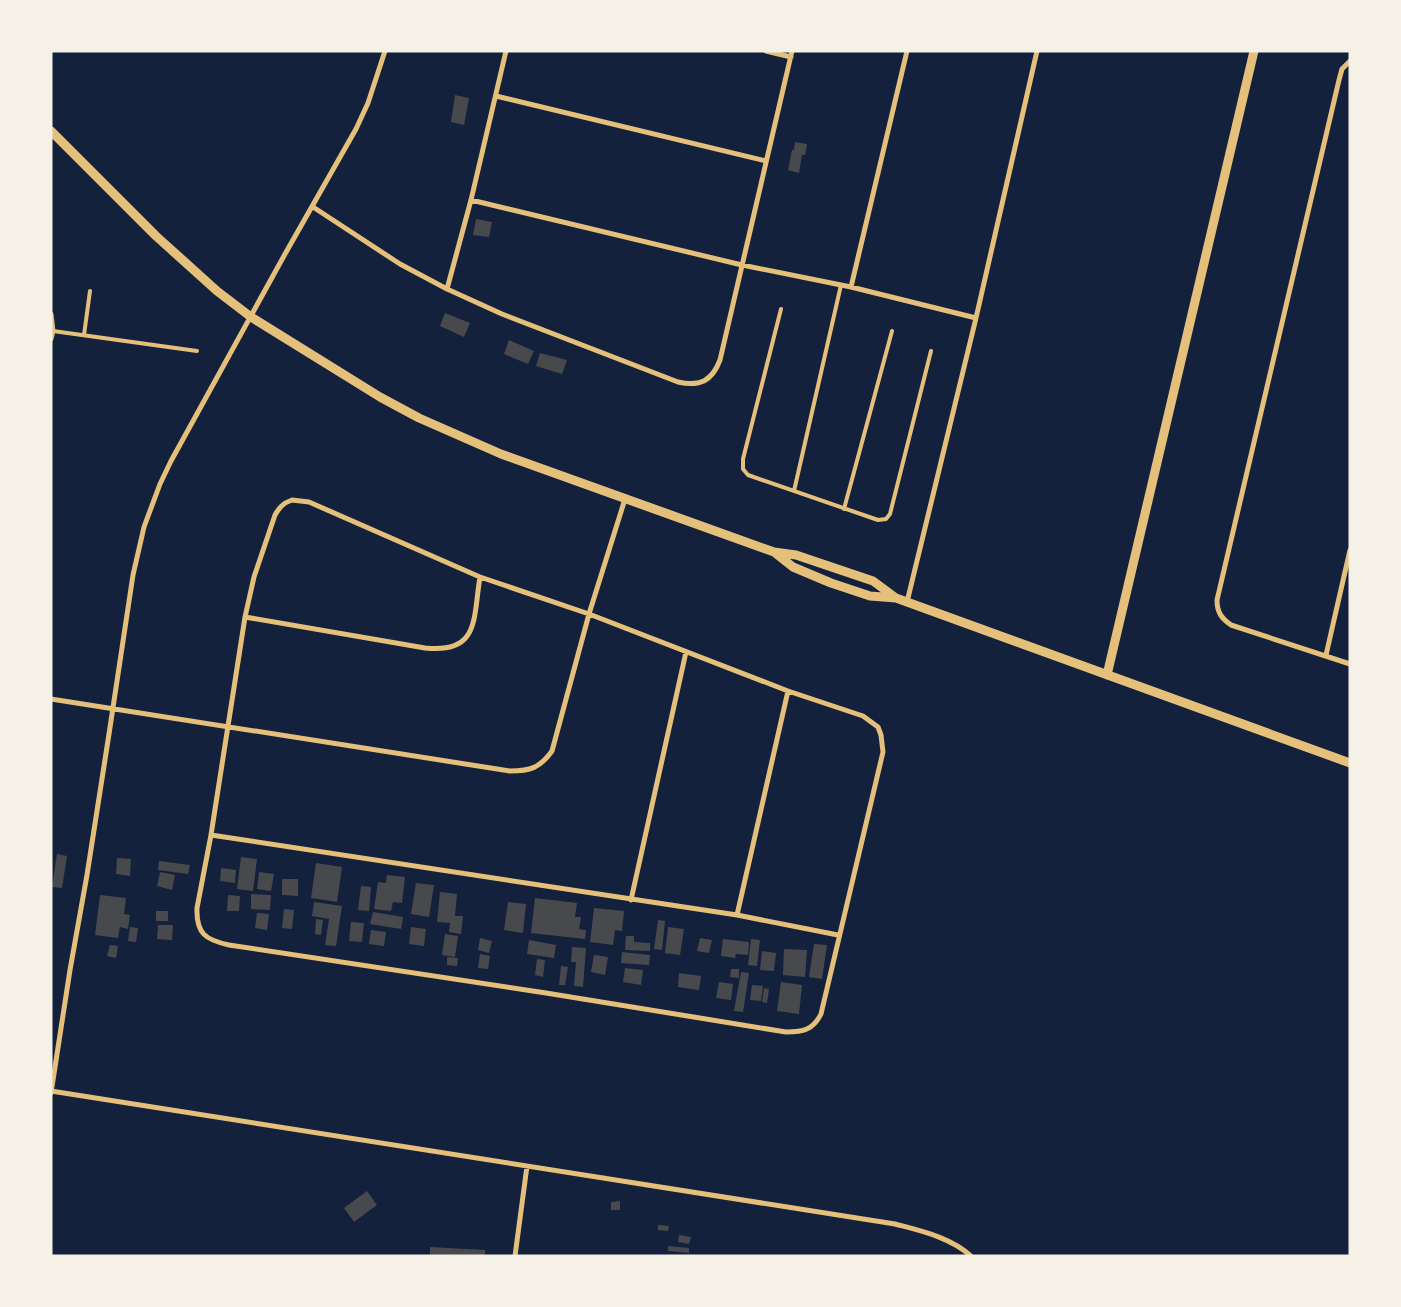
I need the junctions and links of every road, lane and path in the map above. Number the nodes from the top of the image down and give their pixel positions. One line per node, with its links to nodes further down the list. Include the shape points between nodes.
1 (385, 51): 13 (street, via 356,129)
2 (506, 51): 9 (street)
3 (766, 51): 7 (street)
4 (907, 51): 16 (street)
5 (1037, 51): 22 (street)
6 (1254, 51): 42 (street)
7 (792, 54): 11 (street)
8 (1350, 61): 40 (street, via 1342,69 1339,80 1217,600 1219,614 1231,625)
9 (496, 96): 11 (street); 12 (street)
10 (51, 131): 21 (street, via 176,255)
11 (766, 161): 14 (street)
12 (471, 200): 14 (street); 17 (street)
13 (312, 207): 17 (street, via 400,264); 21 (street)
14 (742, 264): 15 (street); 17 (street, via 720,360 712,376 695,384 678,382 502,314)
15 (841, 285): 16 (street); 29 (lane)
16 (851, 287): 22 (street)
17 (447, 289)
18 (90, 291): 25 (lane)
19 (781, 308): 29 (lane, via 743,469 748,475)
20 (51, 314): 23 (street)
21 (251, 318): 30 (street, via 419,418 501,454); 45 (street, via 171,461 152,504 133,575)
22 (976, 318): 36 (street)
23 (52, 331): 25 (lane); 26 (street)
24 (892, 332): 31 (lane)
25 (84, 335): 27 (lane)
26 (51, 339)
27 (197, 351)
28 (931, 351): 31 (lane, via 890,514 886,519 878,520)
29 (794, 491): 31 (lane)
30 (624, 499): 33 (street); 37 (street)
31 (844, 509)
32 (1350, 550): 40 (street)
33 (774, 552): 35 (street, via 796,555 873,581); 35 (street, via 793,566 831,583 870,596)
34 (480, 577): 37 (street); 38 (street, via 469,635 464,642 449,649 425,648); 38 (street, via 309,502 292,500 285,502 275,516 254,577)
35 (896, 598): 36 (street)
36 (907, 602): 42 (street)
37 (589, 614): 39 (street); 46 (street, via 552,750 542,764 532,769 510,771)
38 (245, 617): 46 (street)
39 (686, 652): 43 (street); 49 (street)
40 (1326, 655): 41 (street)
41 (1350, 664)
42 (1107, 675): 47 (street)
43 (788, 691): 50 (street); 51 (street, via 863,716 878,727 881,735 883,752)
44 (51, 698): 45 (street)
45 (113, 708): 46 (street); 52 (street)
46 (228, 727): 48 (street)
47 (1350, 764)
48 (211, 835): 49 (street); 51 (street, via 196,918 209,939 229,945 797,1032 811,1028 821,1014)
49 (631, 900): 50 (street)
50 (737, 915): 51 (street)
51 (838, 935)
52 (51, 1092): 53 (street)
53 (527, 1166): 54 (street); 55 (street, via 894,1224 946,1240)
54 (515, 1256)
55 (971, 1256)

